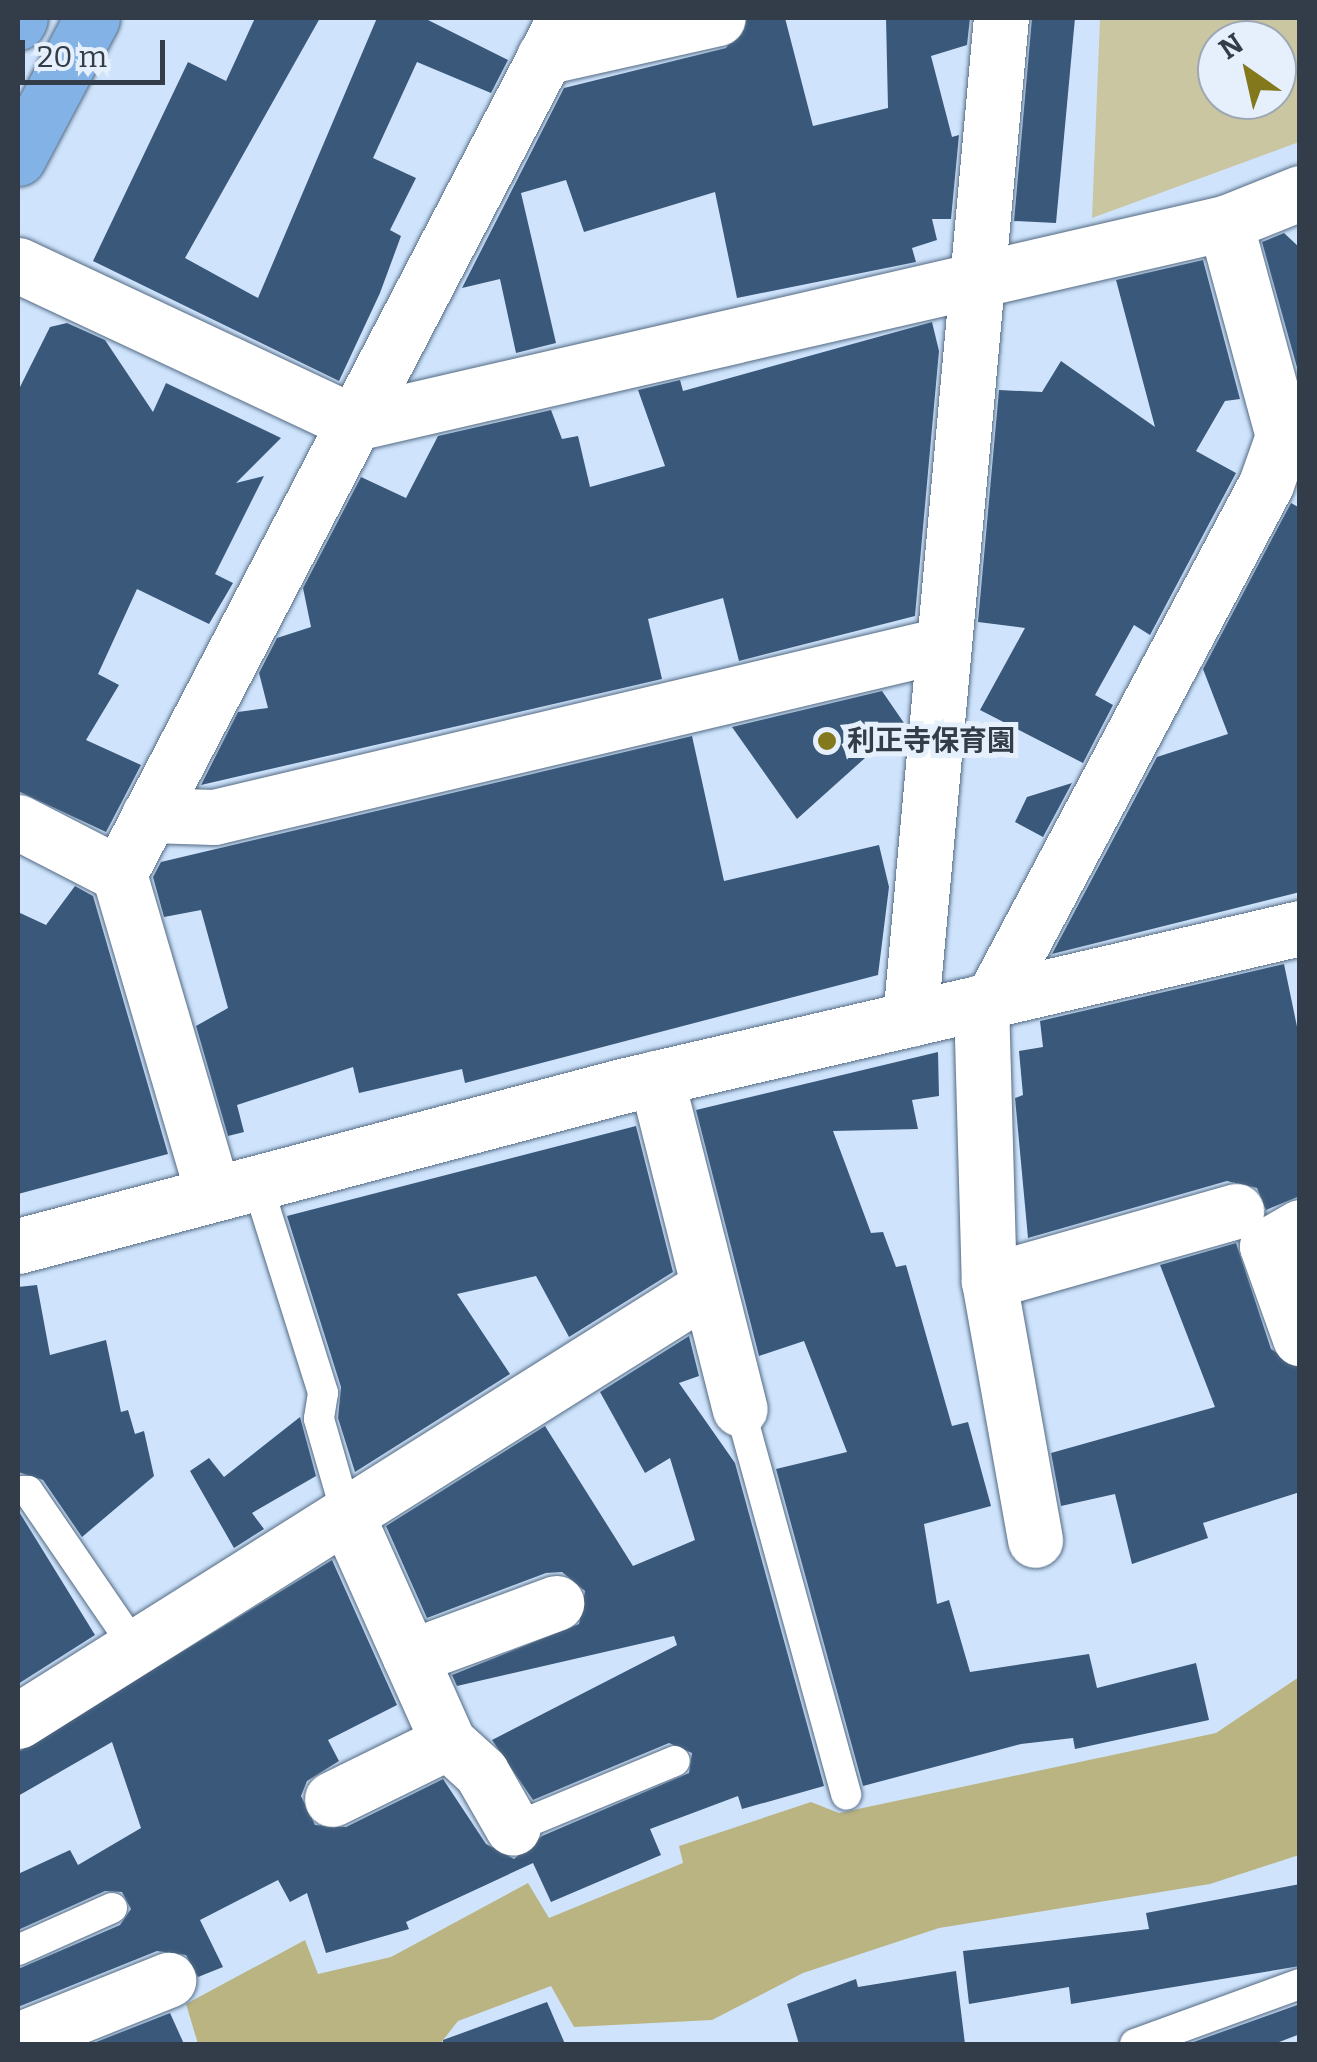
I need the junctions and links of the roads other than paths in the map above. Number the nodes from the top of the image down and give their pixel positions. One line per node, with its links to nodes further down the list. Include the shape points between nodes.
1 (92, 18): 5 (highway)
2 (718, 18): 4 (street)
3 (1001, 18): 9 (street)
4 (555, 37): 10 (street)
5 (18, 158)
6 (1300, 193): 7 (street)
7 (1225, 222): 9 (street); 11 (street)
8 (18, 265): 10 (street)
9 (976, 278): 10 (street); 12 (street)
10 (355, 423): 13 (street)
11 (1291, 446): 17 (street)
12 (937, 646): 13 (street, via 214,817); 18 (street)
13 (149, 815): 15 (street)
14 (18, 822): 15 (street)
15 (119, 874): 20 (street)
16 (1300, 928): 17 (street)
17 (986, 1001): 18 (street); 23 (street)
18 (910, 1018): 19 (street)
19 (656, 1078): 20 (street); 24 (street)
20 (234, 1186): 22 (street); 28 (lane, via 322,1392 318,1419)
21 (1268, 1228): 23 (street); 25 (street)
22 (18, 1246)
23 (989, 1280): 29 (street)
24 (703, 1290): 26 (street); 28 (street)
25 (1300, 1338)
26 (740, 1410): 36 (lane)
27 (18, 1491): 31 (lane, via 28,1491)
28 (347, 1516): 31 (street); 32 (street)
29 (1035, 1540)
30 (556, 1604): 32 (street)
31 (135, 1647): 33 (street)
32 (410, 1657): 34 (street)
33 (18, 1721)
34 (448, 1742): 37 (street); 38 (street, via 481,1772)
35 (674, 1761): 38 (lane)
36 (846, 1796)
37 (332, 1798)
38 (513, 1828)
39 (112, 1908): 40 (lane)
40 (18, 1950)
41 (168, 1980): 43 (street)
42 (1300, 1984): 44 (lane)
43 (18, 2040)
44 (1135, 2044)

